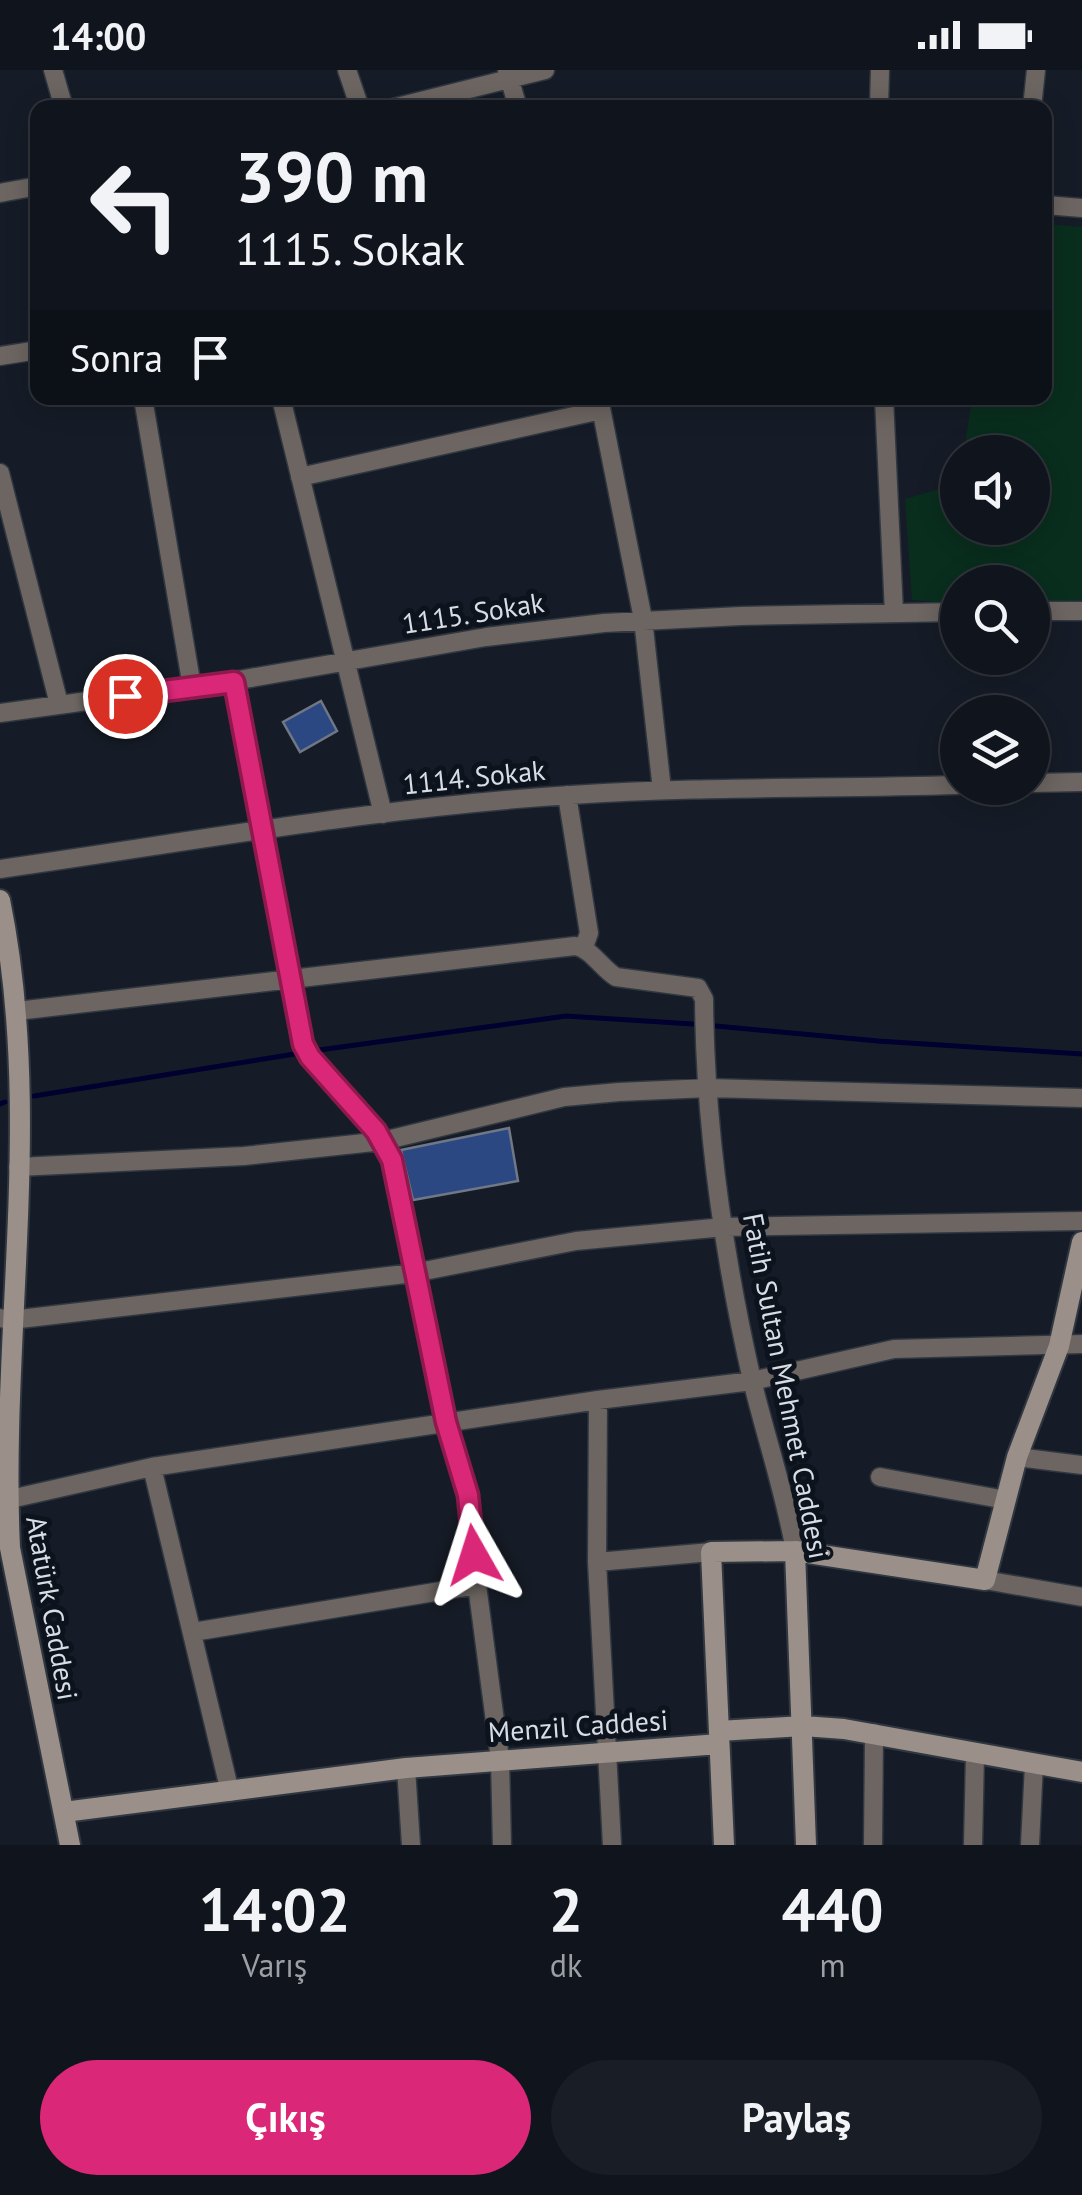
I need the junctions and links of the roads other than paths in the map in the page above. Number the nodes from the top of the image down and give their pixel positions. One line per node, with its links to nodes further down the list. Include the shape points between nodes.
1 (53, 70): 7 (street)
2 (347, 70): 8 (street)
3 (545, 70): 6 (street)
4 (880, 70): 11 (street)
5 (1036, 70): 12 (street)
6 (508, 76): 9 (street); 10 (street)
7 (62, 100)
8 (357, 100)
9 (422, 100)
10 (516, 100)
11 (878, 100)
12 (1033, 100)
13 (30, 187): 14 (street)
14 (0, 193)
15 (1052, 206): 16 (street)
16 (1082, 208)
17 (30, 351): 18 (street)
18 (0, 356)
19 (144, 405): 33 (street)
20 (282, 405): 25 (street)
21 (596, 405): 25 (street)
22 (600, 405): 30 (street)
23 (884, 405): 29 (street)
24 (0, 473): 34 (street)
25 (300, 476): 31 (street)
26 (1050, 611): 27 (street)
27 (1082, 611)
28 (940, 612): 29 (street, 1115. Sokak)
29 (894, 613): 30 (street, 1115. Sokak)
30 (643, 619): 31 (street, 1115. Sokak); 39 (street)
31 (344, 662): 32 (street, 1115. Sokak); 41 (street)
32 (234, 682): 33 (street, 1115. Sokak); 42 (street)
33 (192, 687): 34 (street, 1115. Sokak)
34 (59, 704): 35 (street, 1115. Sokak)
35 (0, 713)
36 (1082, 782): 37 (street)
37 (1050, 783)
38 (940, 785): 39 (street, 1114. Sokak)
39 (662, 790): 40 (street, 1114. Sokak)
40 (568, 795): 41 (street, 1114. Sokak); 45 (street, via 589,933)
41 (383, 814): 42 (street, 1114. Sokak)
42 (261, 832): 43 (street, 1114. Sokak); 46 (street)
43 (0, 870)
44 (0, 900): 47 (street, Atatürk Caddesi)
45 (584, 948): 46 (street); 48 (street, Fatih Sultan Mehmet Caddesi, via 616,977 702,991)
46 (289, 977): 47 (street); 50 (street, via 304,1048)
47 (12, 1021): 51 (street, Atatürk Caddesi)
48 (708, 1088): 49 (street); 50 (street, via 564,1097); 53 (street, Fatih Sultan Mehmet Caddesi)
49 (1082, 1098)
50 (384, 1140): 51 (street, via 244,1156); 55 (street)
51 (18, 1167): 56 (street, Atatürk Caddesi)
52 (1082, 1221): 53 (street)
53 (724, 1226): 55 (street, via 576,1241); 59 (street, Fatih Sultan Mehmet Caddesi)
54 (1082, 1242): 58 (street)
55 (414, 1272): 56 (street); 61 (street)
56 (6, 1319): 66 (street, Atatürk Caddesi)
57 (1082, 1344): 58 (street)
58 (1059, 1346): 59 (street, via 894,1349); 62 (street)
59 (752, 1381): 60 (street); 69 (street, Fatih Sultan Mehmet Caddesi)
60 (598, 1400): 61 (street); 70 (street)
61 (446, 1422): 64 (street); 72 (street, via 468,1495)
62 (1018, 1457): 63 (street); 67 (street)
63 (1082, 1465)
64 (152, 1466): 66 (street); 74 (street)
65 (880, 1477): 67 (street)
66 (6, 1500): 85 (street, Atatürk Caddesi)
67 (1006, 1500): 71 (street)
68 (711, 1552): 69 (street); 70 (street); 77 (street)
69 (795, 1552): 71 (street); 75 (street, Fatih Sultan Mehmet Caddesi)
70 (597, 1562): 78 (street)
71 (985, 1580): 73 (street)
72 (476, 1585): 74 (street); 80 (street)
73 (1082, 1597)
74 (193, 1632): 84 (street)
75 (803, 1726): 76 (street, Menzil Caddesi); 77 (street, Menzil Caddesi); 91 (street, Fatih Sultan Mehmet Caddesi)
76 (874, 1733): 79 (street, Menzil Caddesi); 92 (street)
77 (719, 1738): 78 (street, Menzil Caddesi); 90 (street)
78 (606, 1752): 80 (street, Menzil Caddesi); 89 (street)
79 (976, 1754): 81 (street, Menzil Caddesi); 93 (street)
80 (500, 1759): 82 (street, Menzil Caddesi); 88 (street)
81 (1034, 1764): 83 (street, Menzil Caddesi); 94 (street)
82 (406, 1768): 84 (street, Menzil Caddesi); 87 (street)
83 (1082, 1772)
84 (230, 1792): 85 (street, Menzil Caddesi)
85 (64, 1812): 86 (street, Atatürk Caddesi)
86 (70, 1845)
87 (411, 1845)
88 (502, 1845)
89 (612, 1845)
90 (724, 1845)
91 (806, 1845)
92 (874, 1845)
93 (972, 1845)
94 (1030, 1845)

